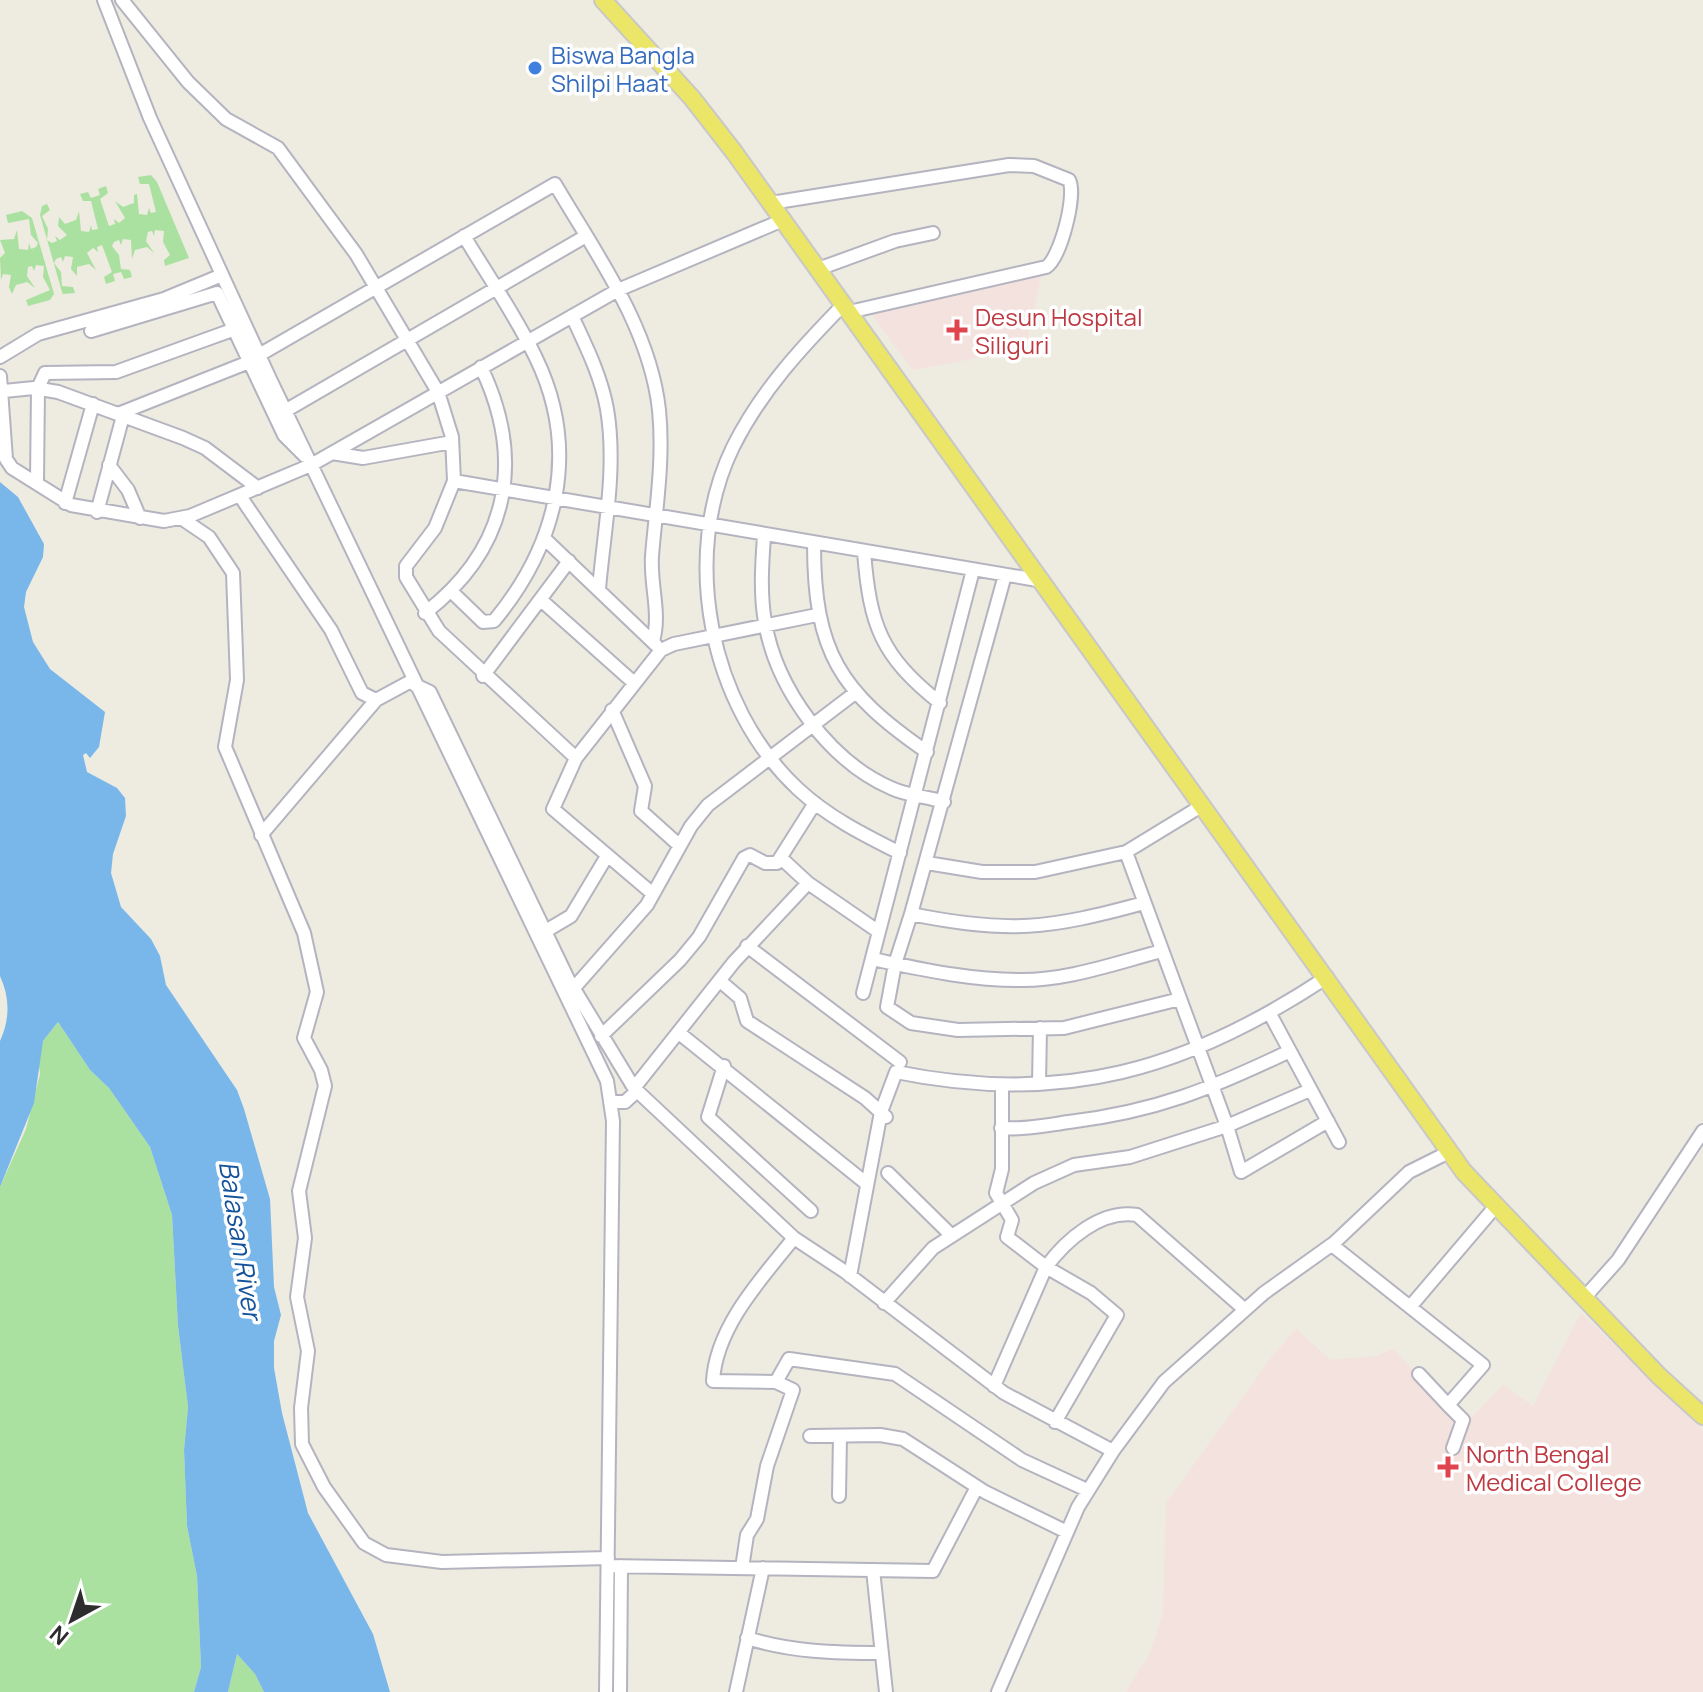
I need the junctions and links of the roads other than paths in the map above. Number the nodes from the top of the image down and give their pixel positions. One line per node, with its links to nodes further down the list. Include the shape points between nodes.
1 (104, 0): 10 (street, via 150,118)
2 (122, 0): 11 (street, via 188,82 226,119 278,148)
3 (603, 0): 4 (main road, via 692,98)
4 (771, 203): 5 (main road); 14 (street, via 1009,165 1034,166 1069,180 1072,193 1057,256 1046,267)
5 (783, 220): 9 (main road); 13 (street)
6 (933, 233): 9 (street)
7 (464, 236): 8 (street, via 555,184); 11 (street); 12 (street)
8 (586, 236): 12 (street); 13 (street)
9 (818, 269): 14 (main road)
10 (222, 275): 20 (street, via 164,299 49,330); 21 (street)
11 (377, 287): 18 (street); 21 (street)
12 (496, 290): 18 (street); 19 (street)
13 (618, 290): 15 (street); 45 (street, via 641,342 659,409)
14 (846, 308): 46 (street, via 784,366 761,400 733,449); 54 (main road)
15 (572, 316): 19 (street); 41 (street, via 607,412)
16 (235, 329): 17 (street, via 221,297 212,292); 21 (street); 24 (street, via 116,372 45,373)
17 (91, 331)
18 (408, 341): 26 (street); 28 (street)
19 (527, 341): 22 (street); 39 (street, via 555,419)
20 (0, 357)
21 (254, 359): 28 (street); 29 (street); 32 (street, via 284,435)
22 (481, 367): 26 (street); 37 (street, via 505,432)
23 (0, 376): 25 (street)
24 (38, 388): 25 (street); 27 (street); 34 (street)
25 (4, 391): 34 (street, via 8,463)
26 (438, 392): 30 (street); 31 (street)
27 (93, 404): 29 (street); 40 (street)
28 (285, 411): 32 (street)
29 (120, 415): 33 (street); 36 (street, via 205,448)
30 (452, 442): 31 (street, via 363,458); 35 (street)
31 (332, 453): 32 (street)
32 (309, 462): 36 (street); 65 (street)
33 (109, 465): 42 (street); 43 (street)
34 (37, 481): 40 (street)
35 (454, 481): 37 (street); 58 (street, via 435,528 406,566 406,577)
36 (258, 488): 38 (street)
37 (504, 490): 39 (street); 56 (street, via 480,556)
38 (240, 496): 44 (street); 67 (street, via 331,630 362,693)
39 (557, 500): 41 (street); 48 (street)
40 (65, 503): 42 (street)
41 (607, 509): 45 (street); 55 (street)
42 (97, 512): 43 (street)
43 (140, 518): 44 (street)
44 (181, 518): 78 (street, via 209,537 233,573 237,680 225,747)
45 (657, 518): 46 (street); 62 (street, via 652,563)
46 (708, 526): 47 (street); 61 (street)
47 (764, 536): 49 (street); 60 (street)
48 (545, 539): 51 (street); 56 (street, via 520,587 494,621 483,622)
49 (814, 544): 50 (street); 59 (street)
50 (864, 552): 52 (street); 68 (street, via 870,609 887,651)
51 (569, 561): 55 (street); 57 (street)
52 (973, 570): 53 (street); 68 (street)
53 (1005, 575): 54 (street); 75 (street)
54 (1043, 581): 77 (main road)
55 (599, 589): 62 (street)
56 (452, 592): 58 (street)
57 (541, 600): 63 (street); 64 (street)
58 (425, 613): 63 (street)
59 (817, 615): 60 (street); 66 (street)
60 (765, 624): 61 (street); 70 (street, via 786,681)
61 (715, 635): 62 (street); 72 (street, via 737,703)
62 (657, 646): 64 (street)
63 (483, 676): 73 (street)
64 (633, 682): 69 (street)
65 (414, 683): 67 (street); 89 (street, via 430,692); 113 (street, via 607,1081)
66 (855, 693): 70 (street); 71 (street)
67 (376, 700): 78 (street)
68 (940, 703): 71 (street)
69 (612, 710): 73 (street); 79 (street, via 645,786 641,811)
70 (814, 725): 72 (street); 74 (street, via 858,768)
71 (927, 752): 74 (street)
72 (770, 756): 76 (street); 79 (street, via 708,805)
73 (576, 758): 82 (street, via 553,809)
74 (915, 797): 75 (street); 81 (street)
75 (944, 802): 84 (street)
76 (815, 803): 81 (street); 83 (street)
77 (1203, 805): 80 (street); 95 (main road)
78 (261, 835): 149 (street, via 299,920 315,972 317,992 304,1038 325,1079 299,1191 305,1238 297,1297 308,1351 301,1408 305,1450 356,1534 375,1552 442,1562)
79 (680, 846): 86 (street)
80 (1126, 852): 84 (street, via 1035,872 982,872); 87 (street)
81 (900, 853): 90 (street)
82 (607, 856): 86 (street); 89 (street, via 567,921)
83 (781, 858): 85 (street); 103 (street, via 771,864 750,855 744,858 699,937)
84 (927, 863): 88 (street)
85 (808, 883): 90 (street); 91 (street)
86 (653, 894): 97 (street)
87 (1144, 903): 88 (street, via 1071,923 1019,929 972,927); 92 (street)
88 (911, 914): 94 (street)
89 (544, 932): 97 (street)
90 (879, 932): 93 (street)
91 (747, 946): 96 (street); 106 (street)
92 (1162, 951): 94 (street, via 1076,974 1020,981 956,977); 99 (street)
93 (872, 959): 94 (street); 98 (street)
94 (895, 964): 101 (street, via 887,1007 911,1023 958,1030)
95 (1327, 977): 100 (street); 120 (main road)
96 (720, 981): 102 (street); 114 (street, via 740,998 747,1021)
97 (573, 989): 103 (street)
98 (863, 993)
99 (1180, 999): 101 (street, via 1064,1028); 104 (street)
100 (1270, 1014): 104 (street); 105 (street)
101 (1040, 1028): 108 (street)
102 (679, 1033): 107 (street); 111 (street)
103 (601, 1036): 111 (street)
104 (1200, 1048): 108 (street, via 1138,1070); 110 (street)
105 (1290, 1051): 110 (street); 112 (street)
106 (900, 1062)
107 (724, 1066): 122 (street); 125 (street, via 708,1117)
108 (1039, 1084): 109 (street)
109 (1002, 1087): 114 (street, via 896,1072); 117 (street)
110 (1215, 1087): 116 (street); 117 (street, via 1119,1116)
111 (635, 1089): 113 (street, via 625,1102); 127 (street)
112 (1310, 1090): 115 (street); 116 (street)
113 (610, 1102): 149 (street)
114 (884, 1115): 122 (street)
115 (1328, 1121): 116 (street, via 1241,1172); 119 (street)
116 (1227, 1126): 123 (street, via 1130,1157 1074,1165)
117 (1001, 1128): 123 (street, via 1002,1169 996,1193)
118 (1703, 1131): 131 (street, via 1618,1260)
119 (1339, 1142)
120 (1449, 1152): 124 (main road); 128 (street, via 1400,1179)
121 (888, 1173): 126 (street)
122 (867, 1184): 130 (street)
123 (1002, 1204): 126 (street); 129 (street, via 1012,1220 1007,1237)
124 (1495, 1207): 131 (main road); 133 (street)
125 (811, 1211)
126 (952, 1236): 132 (street, via 933,1248)
127 (794, 1238): 130 (street); 136 (street, via 759,1282 714,1359 713,1381)
128 (1332, 1245): 133 (street); 134 (street)
129 (1046, 1267): 134 (street, via 1096,1223 1111,1215 1137,1215); 137 (street); 140 (street, via 1117,1315)
130 (850, 1276): 132 (street)
131 (1585, 1297): 139 (main road)
132 (884, 1303): 137 (street)
133 (1410, 1307): 138 (street, via 1483,1365)
134 (1244, 1309): 144 (street, via 1164,1382)
135 (1419, 1374): 138 (street)
136 (776, 1382): 146 (street, via 789,1359 895,1374 1022,1460); 150 (street, via 793,1390 767,1466 757,1519 747,1535)
137 (994, 1386): 140 (street)
138 (1448, 1405): 143 (street, via 1463,1420)
139 (1703, 1416)
140 (1055, 1422): 144 (street)
141 (810, 1436): 142 (street)
142 (840, 1436): 145 (street, via 903,1439); 147 (street)
143 (1453, 1448)
144 (1113, 1451): 146 (street)
145 (977, 1487): 148 (street); 152 (street, via 933,1571)
146 (1087, 1490): 148 (street)
147 (839, 1496)
148 (1067, 1532): 159 (street)
149 (613, 1564): 150 (street); 155 (street); 156 (street)
150 (742, 1568): 151 (street)
151 (763, 1568): 152 (street); 153 (street)
152 (873, 1570): 154 (street)
153 (747, 1638): 154 (street, via 823,1653); 157 (street)
154 (882, 1653): 158 (street)
155 (606, 1692)
156 (620, 1692)
157 (736, 1692)
158 (886, 1692)
159 (998, 1692)

